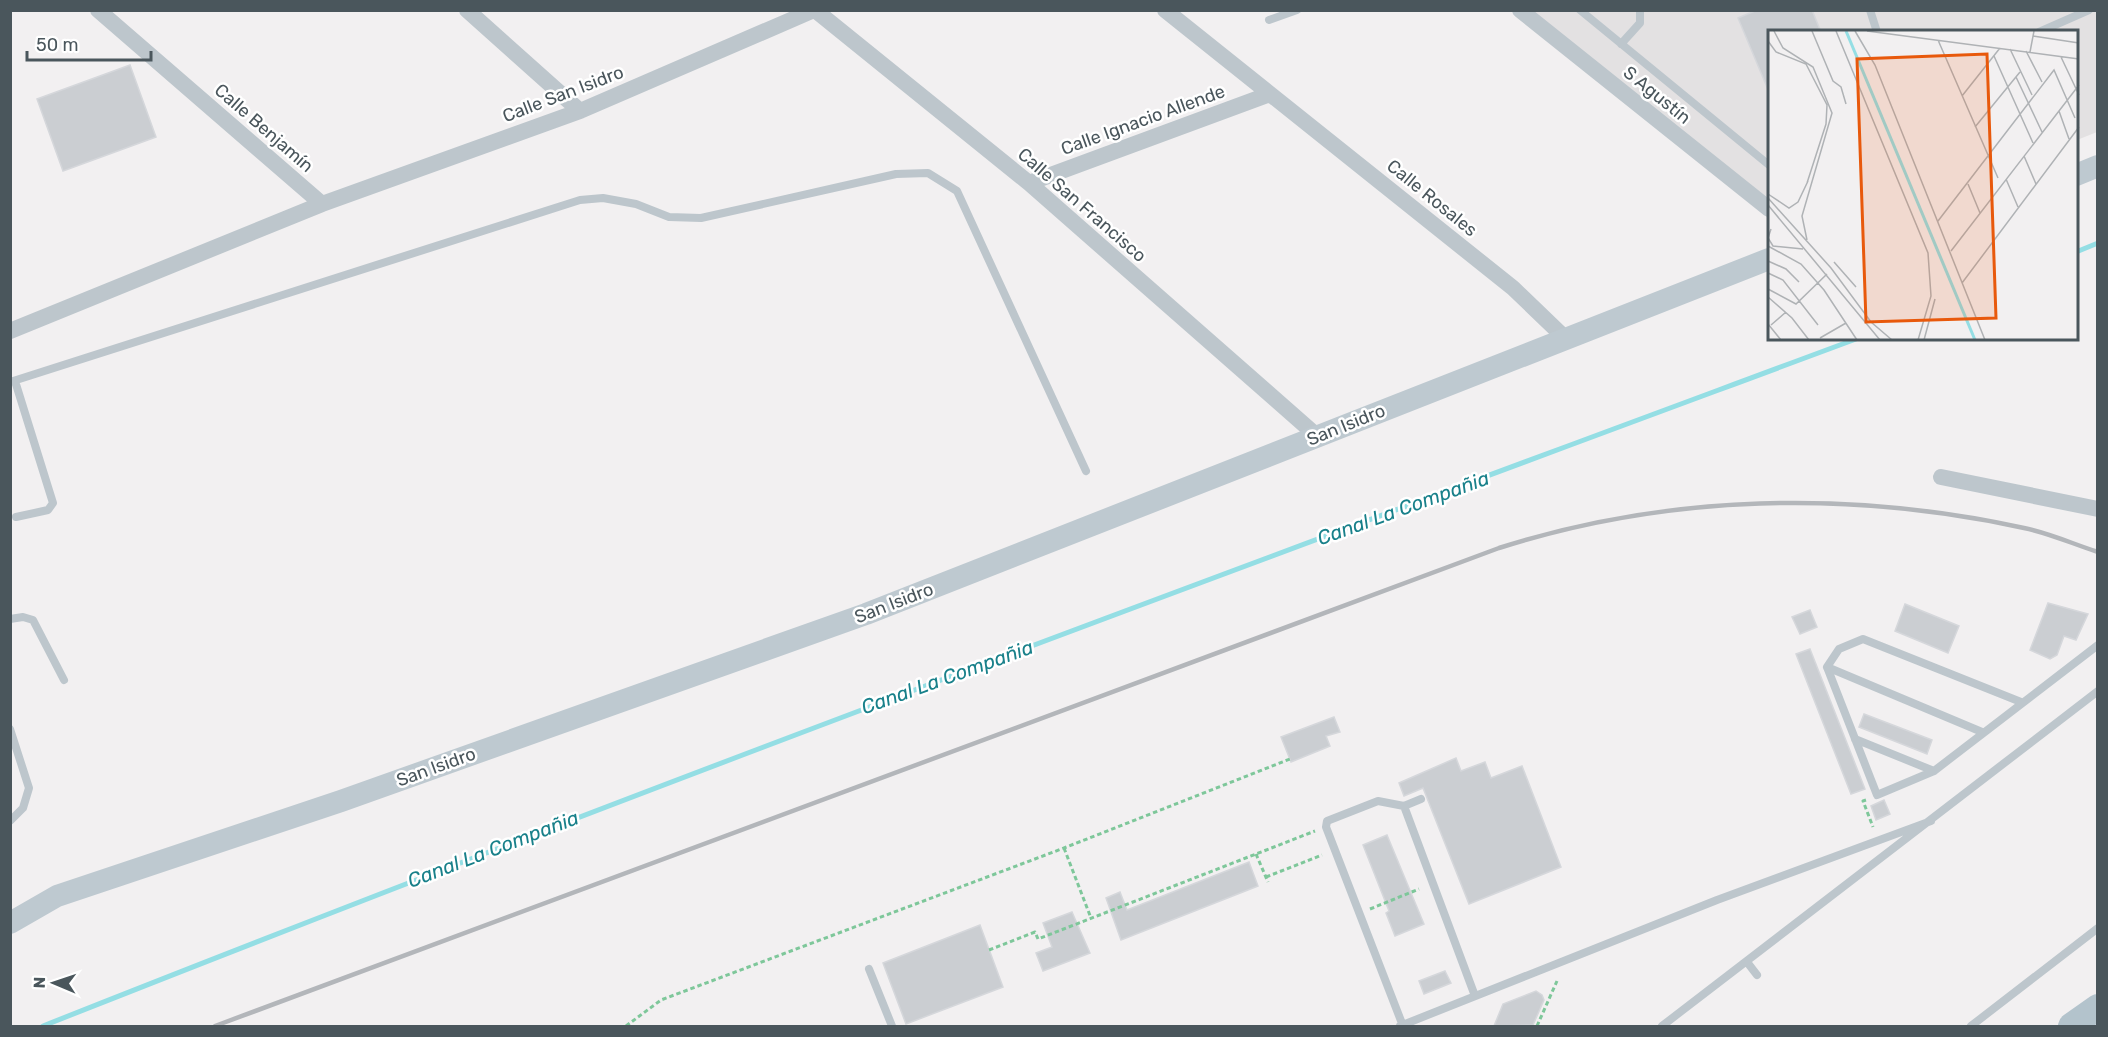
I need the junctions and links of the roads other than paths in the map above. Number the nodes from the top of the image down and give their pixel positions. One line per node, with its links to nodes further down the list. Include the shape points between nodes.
1 (98, 10): 22 (street, Calle Benjamín)
2 (467, 10): 17 (street)
3 (815, 10): 17 (street, Calle San Isidro); 21 (street, Calle San Francisco)
4 (1165, 10): 16 (street, Calle Rosales)
5 (1298, 10): 12 (lane)
6 (1520, 10): 23 (street, S Agustín)
7 (1580, 10): 15 (lane)
8 (1640, 10): 15 (lane, via 1640,23)
9 (1870, 10): 13 (lane)
10 (2089, 10): 11 (lane)
11 (2067, 15): 14 (lane)
12 (1269, 20)
13 (1876, 30)
14 (2041, 30)
15 (1621, 44): 18 (lane)
16 (1270, 94): 21 (street, Calle Ignacio Allende); 26 (street, Calle Rosales, via 1513,288)
17 (580, 111): 22 (street, Calle San Isidro)
18 (1768, 164)
19 (2097, 166): 20 (main road)
20 (2078, 174)
21 (1029, 183): 28 (street, Calle San Francisco)
22 (322, 204): 25 (street, Calle San Isidro)
23 (1768, 208)
24 (1768, 259): 26 (main road, San Isidro)
25 (10, 331)
26 (1565, 338): 28 (main road, San Isidro)
27 (13, 382): 29 (lane, via 580,200 603,198 636,204 669,217 701,218 896,174 928,173 957,191); 32 (lane, via 53,504 48,510)
28 (1317, 436): 47 (main road, San Isidro, via 866,614 341,801 57,896)
29 (1086, 471)
30 (1941, 477): 31 (street)
31 (2097, 510)
32 (16, 517)
33 (10, 619): 36 (lane, via 33,620)
34 (2097, 645): 38 (lane)
35 (1827, 667): 38 (lane, via 1839,649 1863,639); 40 (lane); 41 (lane)
36 (64, 680)
37 (2097, 691): 46 (lane)
38 (2021, 702): 40 (lane)
39 (10, 729): 45 (lane, via 28,788 23,808)
40 (1982, 732): 42 (lane)
41 (1855, 739): 42 (lane); 42 (lane, via 1877,795)
42 (1934, 771)
43 (1421, 799): 44 (lane)
44 (1404, 806): 52 (lane); 55 (lane, via 1378,801 1327,821 1326,827)
45 (10, 821)
46 (1931, 821): 49 (lane); 52 (lane)
47 (10, 923)
48 (2097, 928): 57 (lane)
49 (1746, 962): 51 (lane); 56 (lane)
50 (870, 969): 54 (lane)
51 (1756, 975)
52 (1475, 996): 55 (lane)
53 (2097, 1007): 58 (main road)
54 (892, 1026)
55 (1402, 1026)
56 (1662, 1026)
57 (1971, 1026)
58 (2071, 1026)

